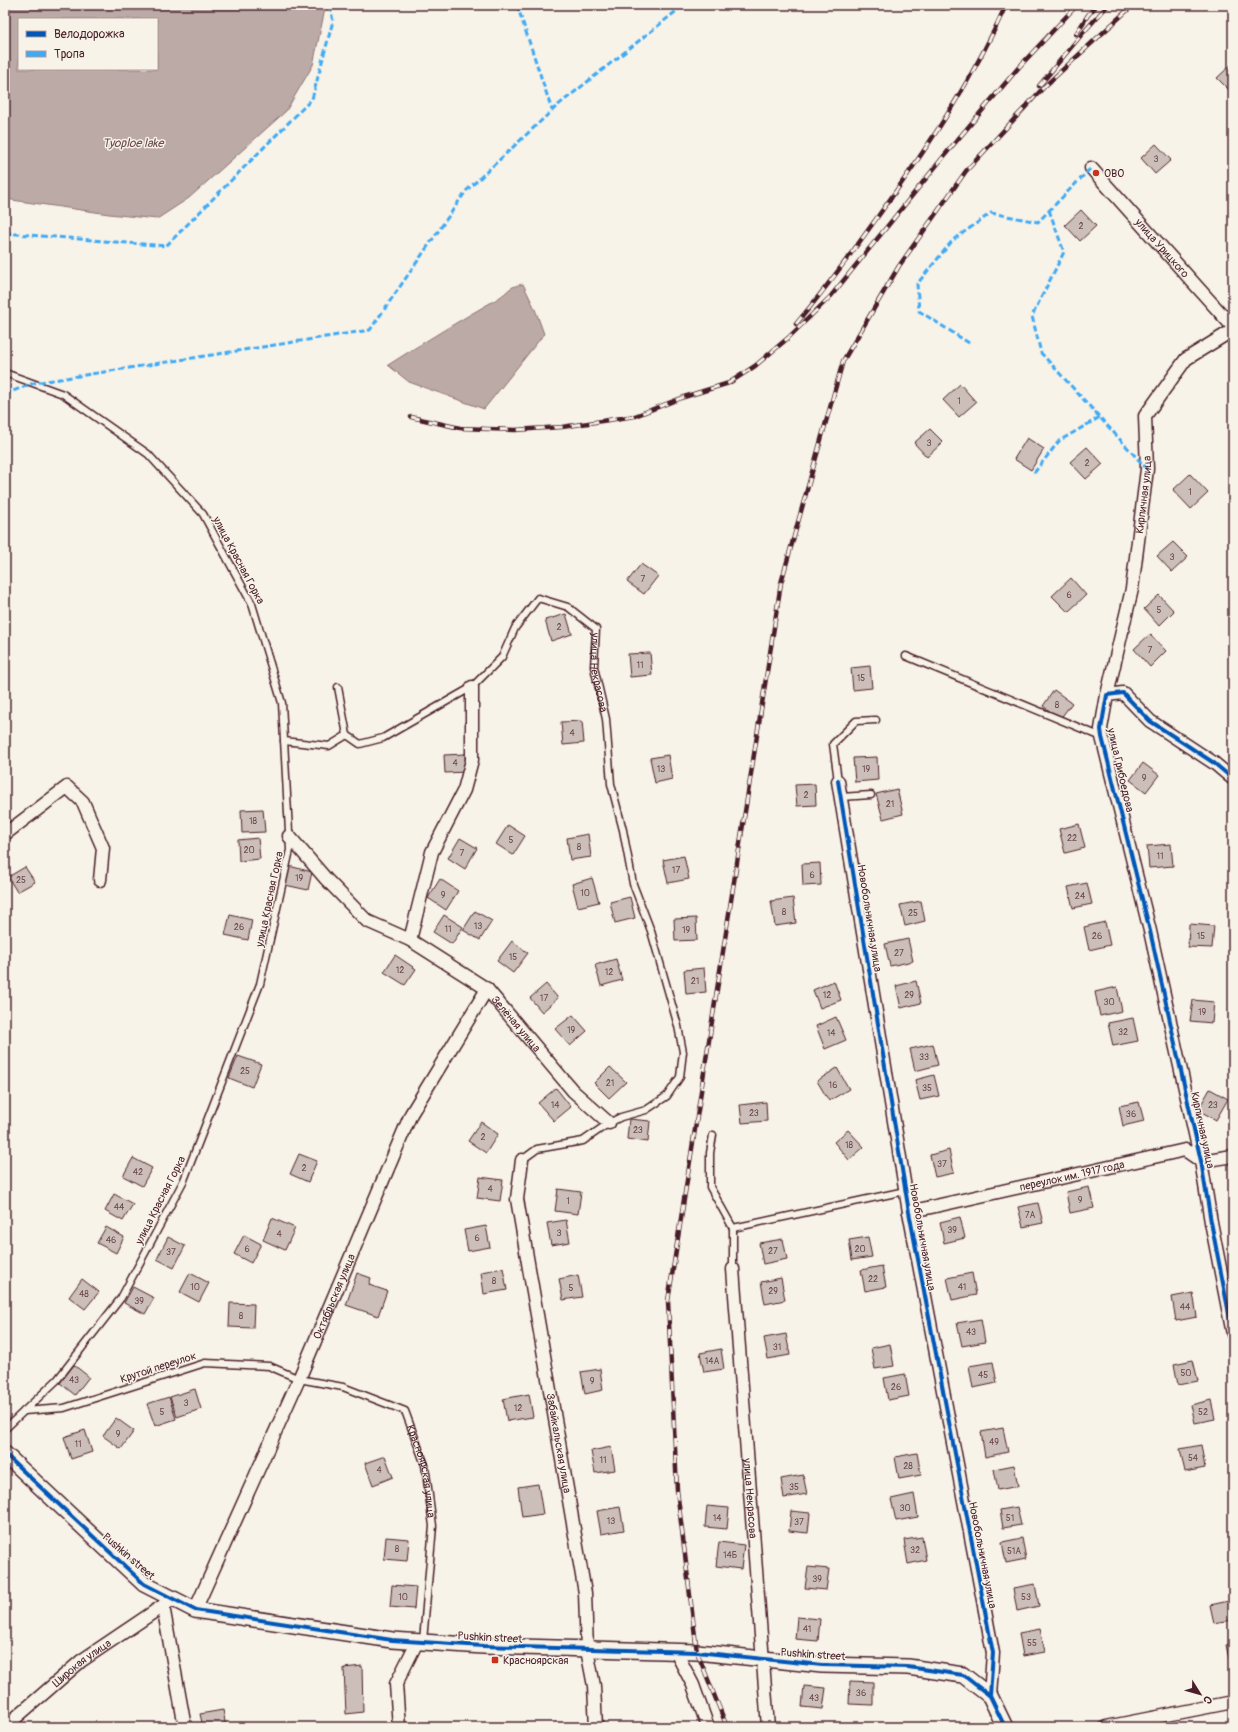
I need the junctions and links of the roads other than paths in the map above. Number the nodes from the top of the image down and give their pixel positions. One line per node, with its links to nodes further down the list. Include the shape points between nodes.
1 (1091, 168): 2 (street, улица Урицкого)
2 (1233, 328): 7 (street, Кирпичная улица, via 1186,359 1145,416 1147,469 1132,589)
3 (5, 373): 11 (lane, улица Красная Горка, via 64,394 83,407 148,454 203,514 252,604 282,703)
4 (906, 656): 10 (lane)
5 (338, 687): 9 (lane)
6 (472, 687): 9 (lane, улица Некрасова, via 383,738 360,744); 20 (street, via 472,760 464,790 432,852); 22 (lane, улица Некрасова, via 502,657 515,628 538,598 568,607 596,630 594,667 606,719 611,784 633,884 651,931 683,1052 680,1078 667,1096 646,1110)
7 (1107, 695): 10 (street, улица Грибоедова); 12 (street, via 1123,693 1150,721 1214,763)
8 (876, 720): 13 (lane, via 856,721 833,744)
9 (347, 735): 11 (lane, via 329,746)
10 (1102, 737): 19 (street, улица Грибоедова)
11 (284, 741): 17 (lane, улица Красная Горка)
12 (1233, 779)
13 (838, 781): 15 (street, Новобольничная улица)
14 (871, 795): 15 (lane)
15 (841, 797): 27 (street, Новобольничная улица)
16 (5, 834): 18 (street, via 67,787 84,802 103,848)
17 (289, 836): 20 (street, Зелёная улица, via 367,921); 33 (lane, улица Красная Горка, via 290,850 260,984 184,1180 121,1298 57,1380)
18 (100, 880)
19 (1150, 931): 26 (street, Кирпичная улица)
20 (410, 940): 21 (street, Зелёная улица)
21 (486, 989): 22 (street, Зелёная улица, via 573,1091); 32 (street, Октябрьская улица, via 411,1114)
22 (609, 1123): 25 (lane, via 583,1141 537,1149)
23 (713, 1135): 29 (lane, via 710,1187)
24 (1233, 1156): 26 (street)
25 (522, 1160): 39 (street, Забайкальская улица, via 517,1199 585,1593)
26 (1202, 1161): 28 (street, переулок им. 1917 года, via 1185,1150); 31 (street, Кирпичная улица)
27 (906, 1191): 28 (street, Новобольничная улица); 29 (lane)
28 (909, 1212): 42 (street, Новобольничная улица, via 993,1653)
29 (733, 1228): 30 (lane)
30 (733, 1269): 41 (street, улица Некрасова)
31 (1233, 1334)
32 (299, 1379): 33 (lane, Крутой переулок, via 269,1366 204,1362 64,1408); 37 (street, Октябрьская улица); 38 (lane, Красноярская улица, via 343,1387 405,1411 425,1465 434,1526)
33 (24, 1411): 34 (lane, улица Красная Горка)
34 (5, 1429)
35 (5, 1454): 36 (street, Pushkin street, via 144,1584)
36 (168, 1603): 37 (street, Pushkin street); 44 (street, Широкая улица, via 81,1661); 45 (street)
37 (195, 1610): 38 (street, Pushkin street)
38 (420, 1642): 39 (street, Pushkin street); 46 (street, Красноярская улица, via 396,1684)
39 (587, 1650): 40 (street, Pushkin street); 47 (street, Забайкальская улица, via 594,1686)
40 (676, 1652): 41 (street, Pushkin street); 48 (street, via 693,1685)
41 (763, 1659): 42 (street, Pushkin street, via 822,1665 908,1667 963,1675); 49 (street, улица Некрасова)
42 (990, 1696): 50 (street, Pushkin street)
43 (1233, 1702): 51 (street)
44 (5, 1727)
45 (185, 1727)
46 (399, 1727)
47 (596, 1727)
48 (708, 1727)
49 (768, 1727)
50 (1005, 1727)
51 (1106, 1727)

